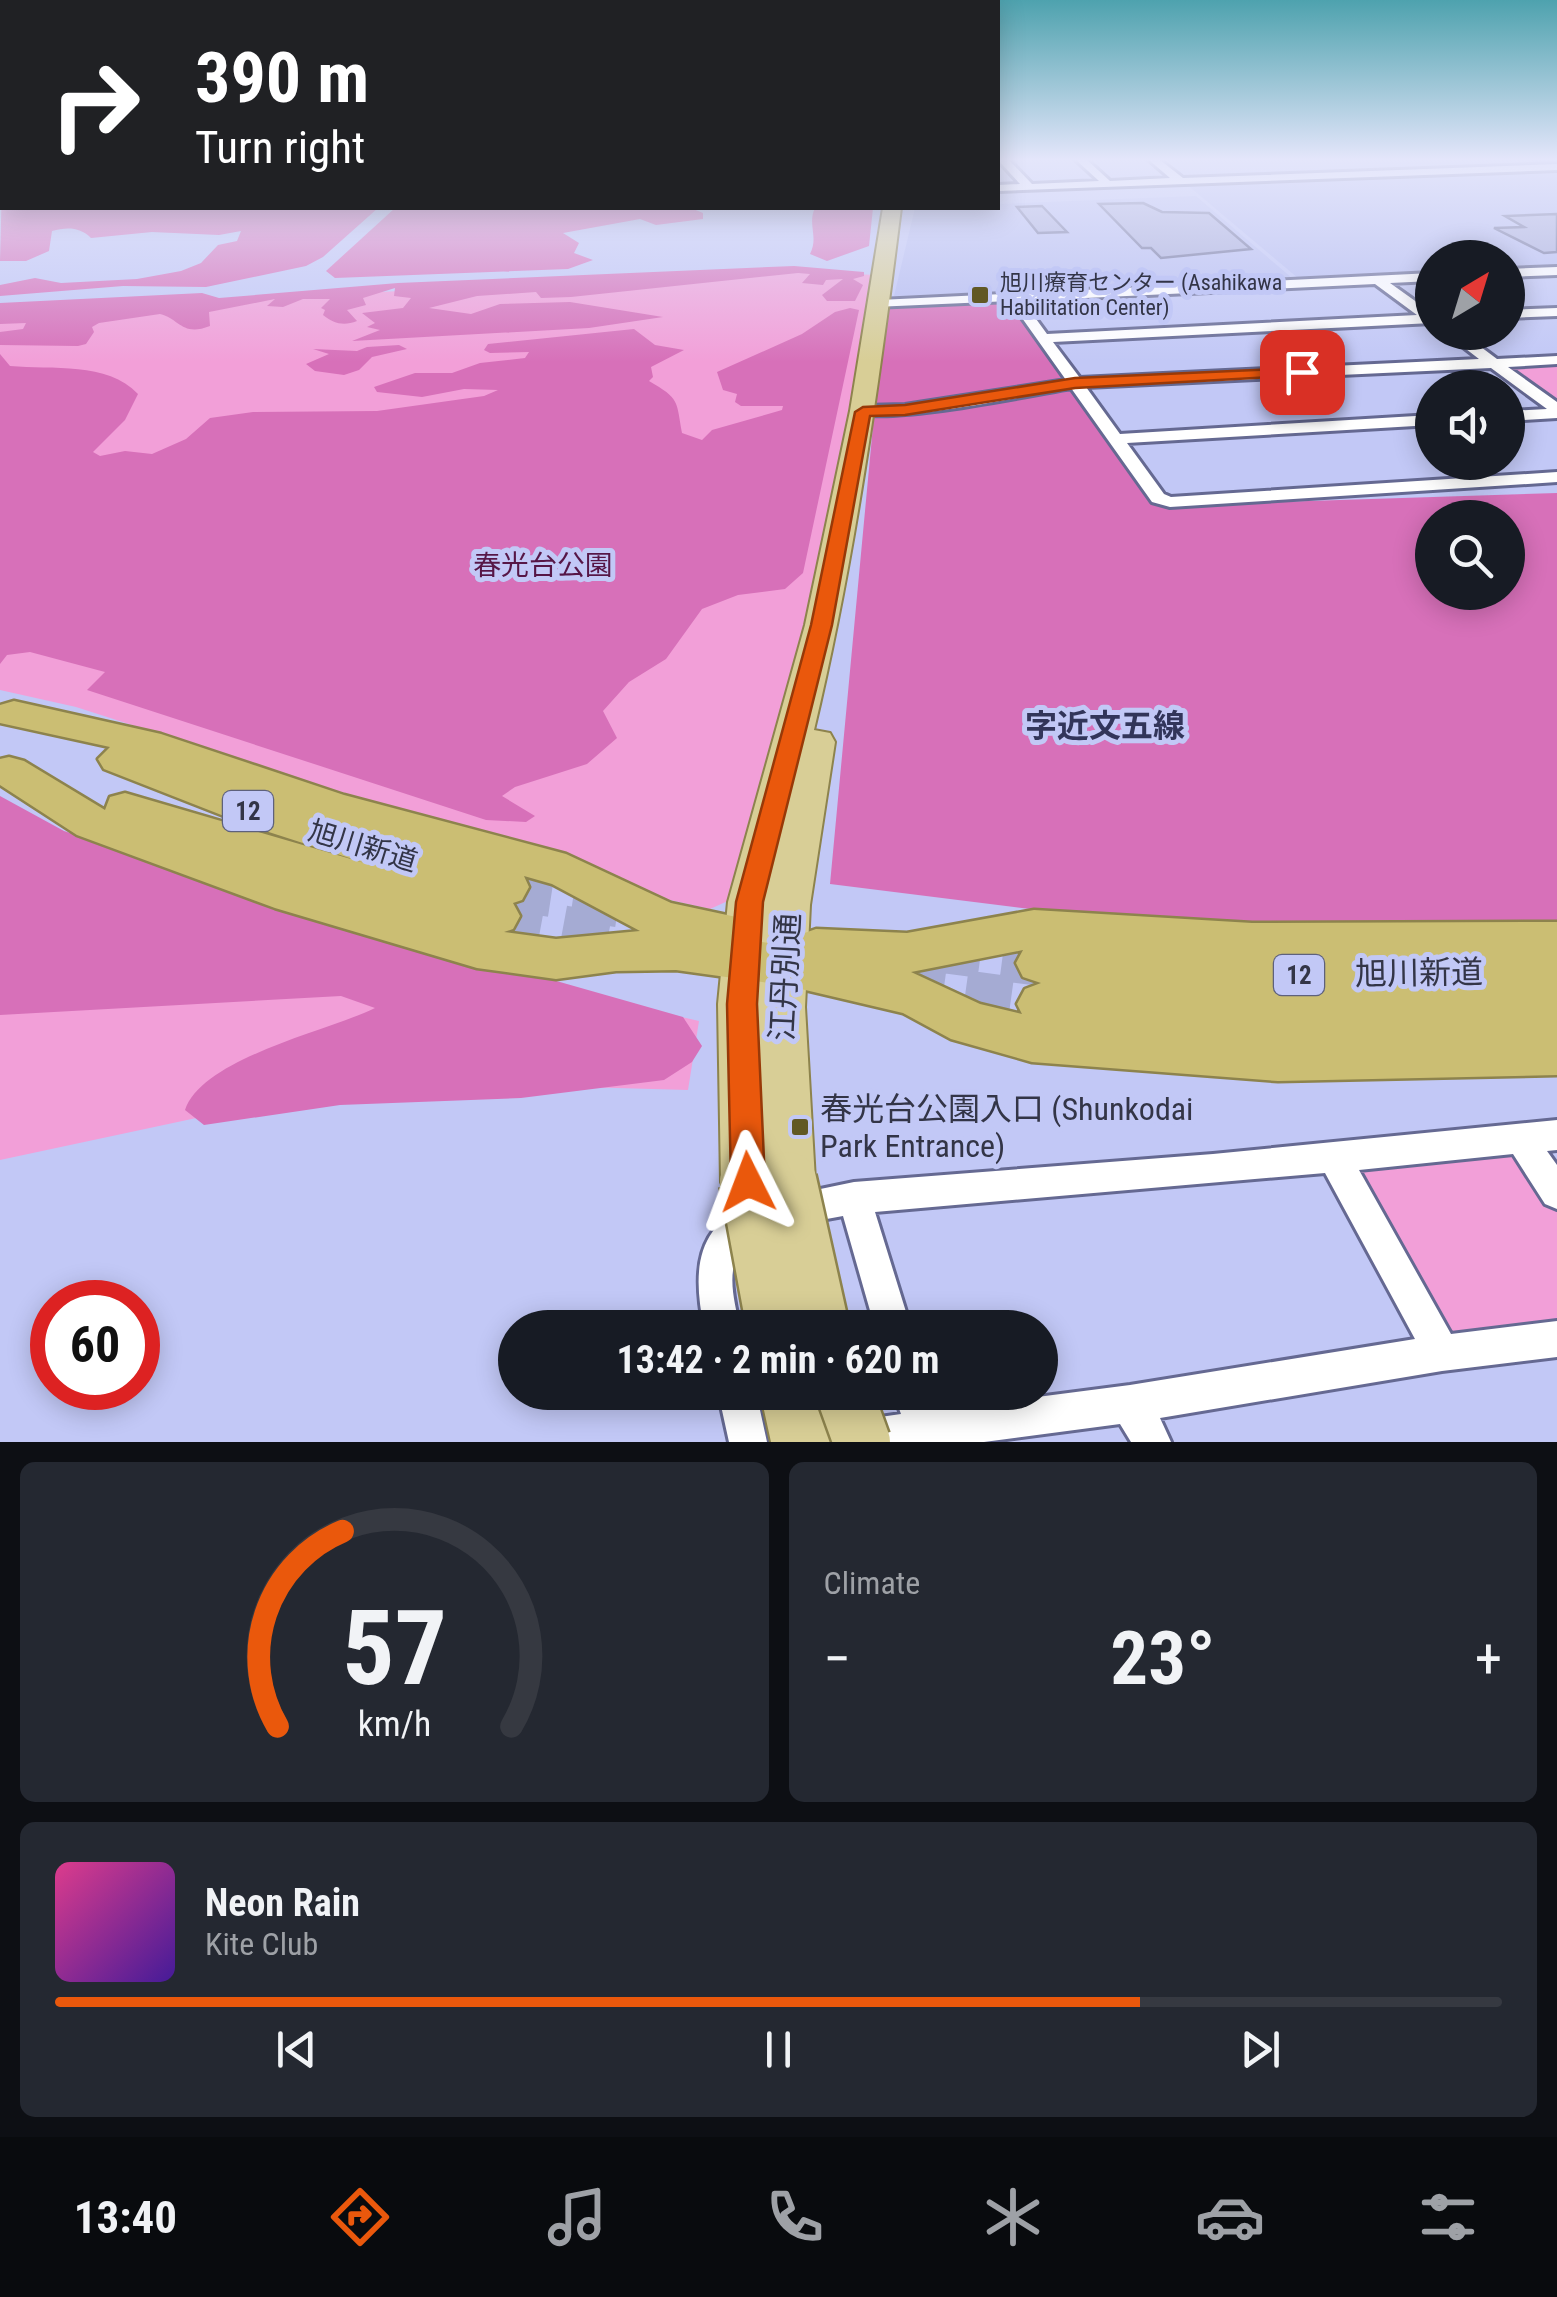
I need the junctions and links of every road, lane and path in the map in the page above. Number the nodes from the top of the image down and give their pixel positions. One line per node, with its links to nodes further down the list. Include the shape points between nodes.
1 (889, 227): 7 (main road, 江丹別通)
2 (1557, 271): 3 (street)
3 (1525, 272)
4 (1415, 278): 5 (street)
5 (1377, 279): 6 (street); 8 (street)
6 (1014, 296): 7 (street); 12 (street)
7 (878, 304): 18 (main road, 江丹別通)
8 (1415, 306)
9 (1557, 312): 10 (street)
10 (1525, 313)
11 (1415, 319): 12 (street)
12 (1042, 338): 16 (street)
13 (1474, 350): 15 (street)
14 (1557, 360): 15 (street)
15 (1492, 363): 16 (street); 17 (street)
16 (1075, 383): 18 (street); 21 (street)
17 (1557, 411): 19 (street)
18 (863, 412): 26 (main road, 江丹別通, via 822,625 817,736 788,905)
19 (1525, 414)
20 (1415, 421): 21 (street)
21 (1116, 439): 22 (street, via 1158,498 1170,502)
22 (1557, 477)
23 (7, 711): 24 (highway, 旭川新道 / 12, via 218,801 501,902 308,866); 26 (highway, 12, via 100,730 335,808 566,872 662,920)
24 (4, 769): 26 (highway, 12, via 93,824 292,894 477,948 556,959 616,951)
25 (1557, 940): 26 (highway, 12, via 1252,943 1034,930 908,953)
26 (765, 951): 29 (highway, 12, via 915,994 969,1023 1032,1039 1278,1058); 33 (main road, 江丹別通, via 782,1088)
27 (1557, 970): 28 (highway, 旭川新道 / 12, via 1042,984 1264,1016)
28 (1557, 1010)
29 (1557, 1052)
30 (1557, 1135): 31 (street)
31 (1520, 1138): 32 (street); 34 (street)
32 (1334, 1158): 35 (street); 41 (street)
33 (768, 1181): 37 (main road, 江丹別通, bridge); 38 (main road, 江丹別通, bridge)
34 (1557, 1193)
35 (854, 1198): 36 (street, via 761,1215 740,1226 716,1253); 39 (street)
36 (718, 1310)
37 (774, 1310)
38 (815, 1310)
39 (888, 1310)
40 (1557, 1339): 41 (street)
41 (1442, 1353): 42 (street)
42 (1130, 1404): 47 (street); 52 (street)
43 (741, 1410): 48 (street)
44 (795, 1410): 49 (main road)
45 (850, 1410): 51 (main road, bridge)
46 (918, 1410): 47 (street)
47 (926, 1436): 50 (street)
48 (748, 1442)
49 (803, 1442)
50 (841, 1442)
51 (862, 1442)
52 (1152, 1442)

